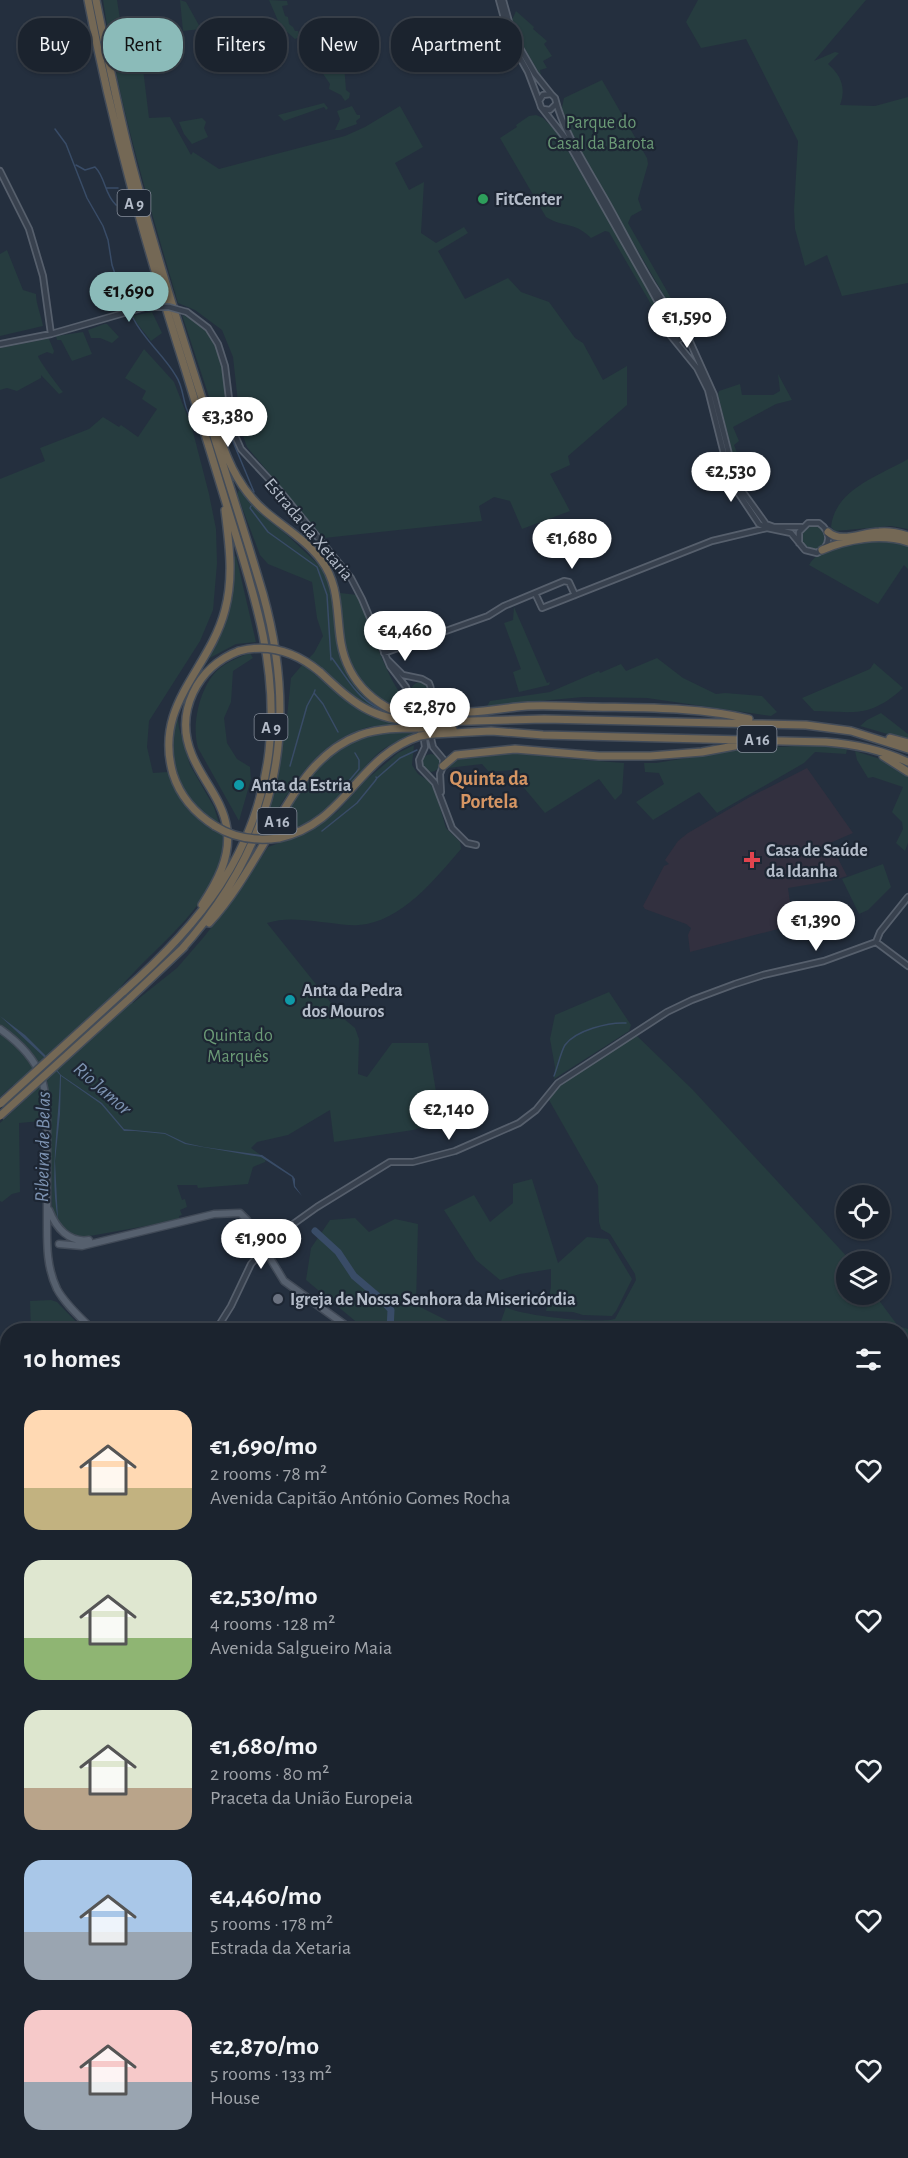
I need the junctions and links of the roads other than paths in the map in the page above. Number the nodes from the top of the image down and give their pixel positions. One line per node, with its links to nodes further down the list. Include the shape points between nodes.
1 (88, 0): 16 (highway, A 9, via 137,212)
2 (96, 0): 15 (highway, A 9, via 132,164)
3 (501, 0): 4 (street, via 513,36); 5 (street, via 510,40)
4 (551, 94): 5 (street, via 543,95); 6 (street)
5 (539, 102): 7 (street)
6 (556, 104): 7 (street, via 552,109); 9 (street, via 595,182 664,302)
7 (543, 109): 10 (street, via 564,136 659,304)
8 (0, 171): 12 (street, via 29,229 44,276)
9 (681, 324): 10 (street, via 673,325); 11 (street)
10 (670, 332): 13 (street)
11 (686, 333): 13 (street, via 683,339); 18 (street, via 714,395 735,478)
12 (51, 334): 14 (street); 28 (street, Estrada da Xetaria, bridge, via 145,307 187,312 208,328 225,366 233,431 241,450 351,578)
13 (674, 339): 17 (street, via 697,368 708,390 729,476)
14 (0, 344)
15 (201, 392): 33 (highway, via 244,489 261,508 311,548 326,567 336,596 343,652 356,681 380,703); 51 (highway, A 9, via 271,626 279,673 280,714 271,787 251,845 220,901)
16 (222, 490): 35 (highway, bridge, via 231,574 225,610 175,709 168,737 177,785 197,812 215,826 241,837 279,838 311,827 326,817 379,759); 52 (highway, A 9, via 267,647 272,687 269,753 256,809 231,869 204,911)
17 (755, 518): 18 (street); 21 (street, via 755,526)
18 (768, 527): 19 (street); 21 (street); 24 (street, via 791,533)
19 (803, 527): 20 (street, via 816,522); 24 (street)
20 (828, 532): 22 (highway, via 839,538 877,532); 25 (street, via 829,540)
21 (744, 533): 27 (street, via 708,543)
22 (908, 536)
23 (908, 542): 25 (highway, via 876,537)
24 (799, 543): 25 (street, via 810,553)
25 (822, 550)
26 (535, 593): 27 (street, via 566,580); 27 (street, via 542,608); 28 (street, via 488,616)
27 (575, 595)
28 (385, 655): 29 (street, Estrada da Xetaria, via 403,675); 30 (street, Estrada da Xetaria)
29 (418, 679): 30 (street, via 410,683); 31 (street, via 429,683)
30 (407, 691): 32 (street)
31 (430, 697): 32 (street, via 421,704); 34 (highway, A 16, via 435,706 445,711 539,705 645,708 733,716); 41 (street, via 425,711 432,745)
32 (414, 702): 42 (street, via 425,743)
33 (419, 722): 35 (highway, A 16, bridge); 51 (highway, A 16, via 367,733 322,758 300,784 223,906); 52 (highway, A 16, bridge, via 388,719 365,710 295,654 279,649 239,651 218,662 200,679 186,716 192,755 226,821 225,861 205,901)
34 (762, 723): 35 (highway, A 16, via 544,718 445,721); 36 (highway, A 16)
35 (433, 725): 37 (highway, A 16, via 473,731 625,738)
36 (860, 733): 38 (highway); 40 (highway, A 16)
37 (770, 739): 39 (highway, A 16); 44 (highway, via 702,752 650,756 508,749 456,755)
38 (908, 743)
39 (870, 749): 43 (highway, A 16); 45 (highway)
40 (908, 749)
41 (439, 753): 42 (street, via 432,750); 44 (street)
42 (422, 754): 46 (street, via 420,767)
43 (908, 762)
44 (442, 768): 46 (street, via 437,774); 47 (street)
45 (908, 772)
46 (427, 774): 47 (street)
47 (441, 798): 48 (street, via 452,828 467,843)
48 (476, 845)
49 (908, 897): 50 (street)
50 (876, 942): 53 (street); 61 (street, via 824,961 763,975 673,1008 558,1083 531,1115 519,1123 426,1159 390,1162 282,1232)
51 (181, 950): 56 (highway, A 9, bridge)
52 (162, 957): 55 (highway, A 9, bridge)
53 (908, 966)
54 (0, 1029): 57 (main road, via 28,1053 43,1081)
55 (0, 1104)
56 (0, 1116)
57 (47, 1204): 59 (main road); 60 (main road)
58 (166, 1225): 59 (main road, via 84,1241 70,1238); 61 (main road, via 235,1212 248,1222); 62 (main road, via 82,1246)
59 (61, 1230): 60 (main road, via 51,1228); 62 (main road, via 64,1237)
60 (46, 1237): 62 (main road, via 50,1244); 64 (main road)
61 (260, 1242): 63 (main road)
62 (57, 1245): 64 (main road)
63 (264, 1249): 66 (street, via 251,1264); 67 (main road, via 287,1284)
64 (48, 1251): 65 (main road, via 48,1264 58,1291)
65 (87, 1323)
66 (220, 1323)
67 (342, 1323)

